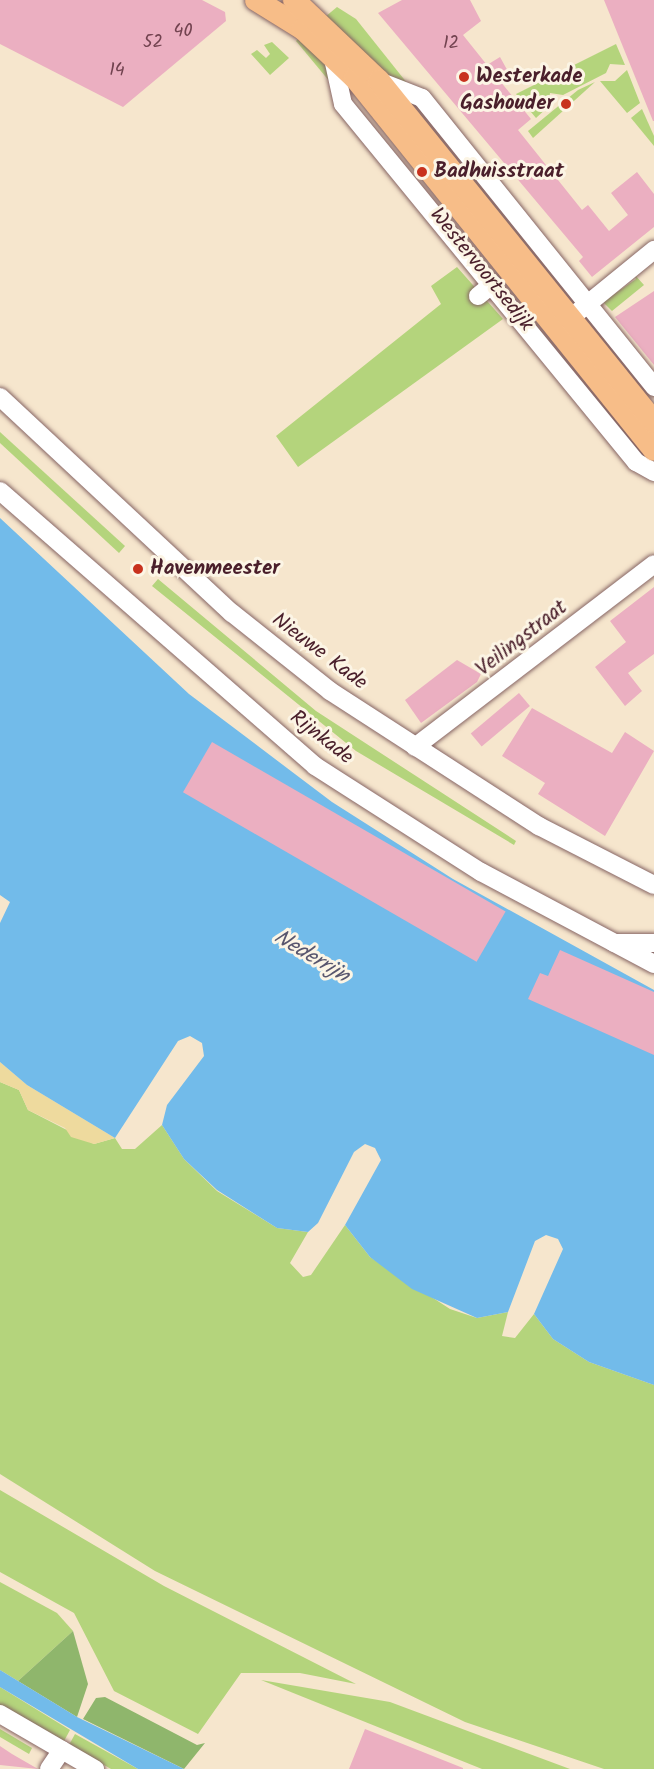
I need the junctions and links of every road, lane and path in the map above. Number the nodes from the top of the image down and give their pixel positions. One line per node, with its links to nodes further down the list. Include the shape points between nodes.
1 (283, 2): 2 (main road, Westervoortsedijk); 6 (main road, Westervoortsedijk, via 380,81)
2 (332, 54): 4 (street, Westervoortsedijk, via 343,104); 6 (main road, Westervoortsedijk)
3 (654, 250): 6 (street)
4 (493, 284): 5 (street); 11 (street, Westervoortsedijk, via 636,462)
5 (478, 296)
6 (573, 318): 7 (street, Westervoortsedijk); 9 (main road, Westervoortsedijk); 10 (main road, Westervoortsedijk)
7 (654, 387)
8 (0, 397): 14 (street, Nieuwe Kade, via 232,613 330,691)
9 (654, 422)
10 (654, 450)
11 (654, 472)
12 (0, 491): 16 (street, Rijnkade, via 315,766)
13 (654, 564): 14 (street, Veilingstraat)
14 (415, 747): 15 (street, Nieuwe Kade, via 539,826)
15 (654, 885)
16 (606, 942): 17 (street); 18 (street, Rijnkade)
17 (654, 944)
18 (654, 964)
19 (0, 1714): 20 (street)
20 (62, 1750): 21 (street); 22 (street)
21 (49, 1769)
22 (95, 1769)

